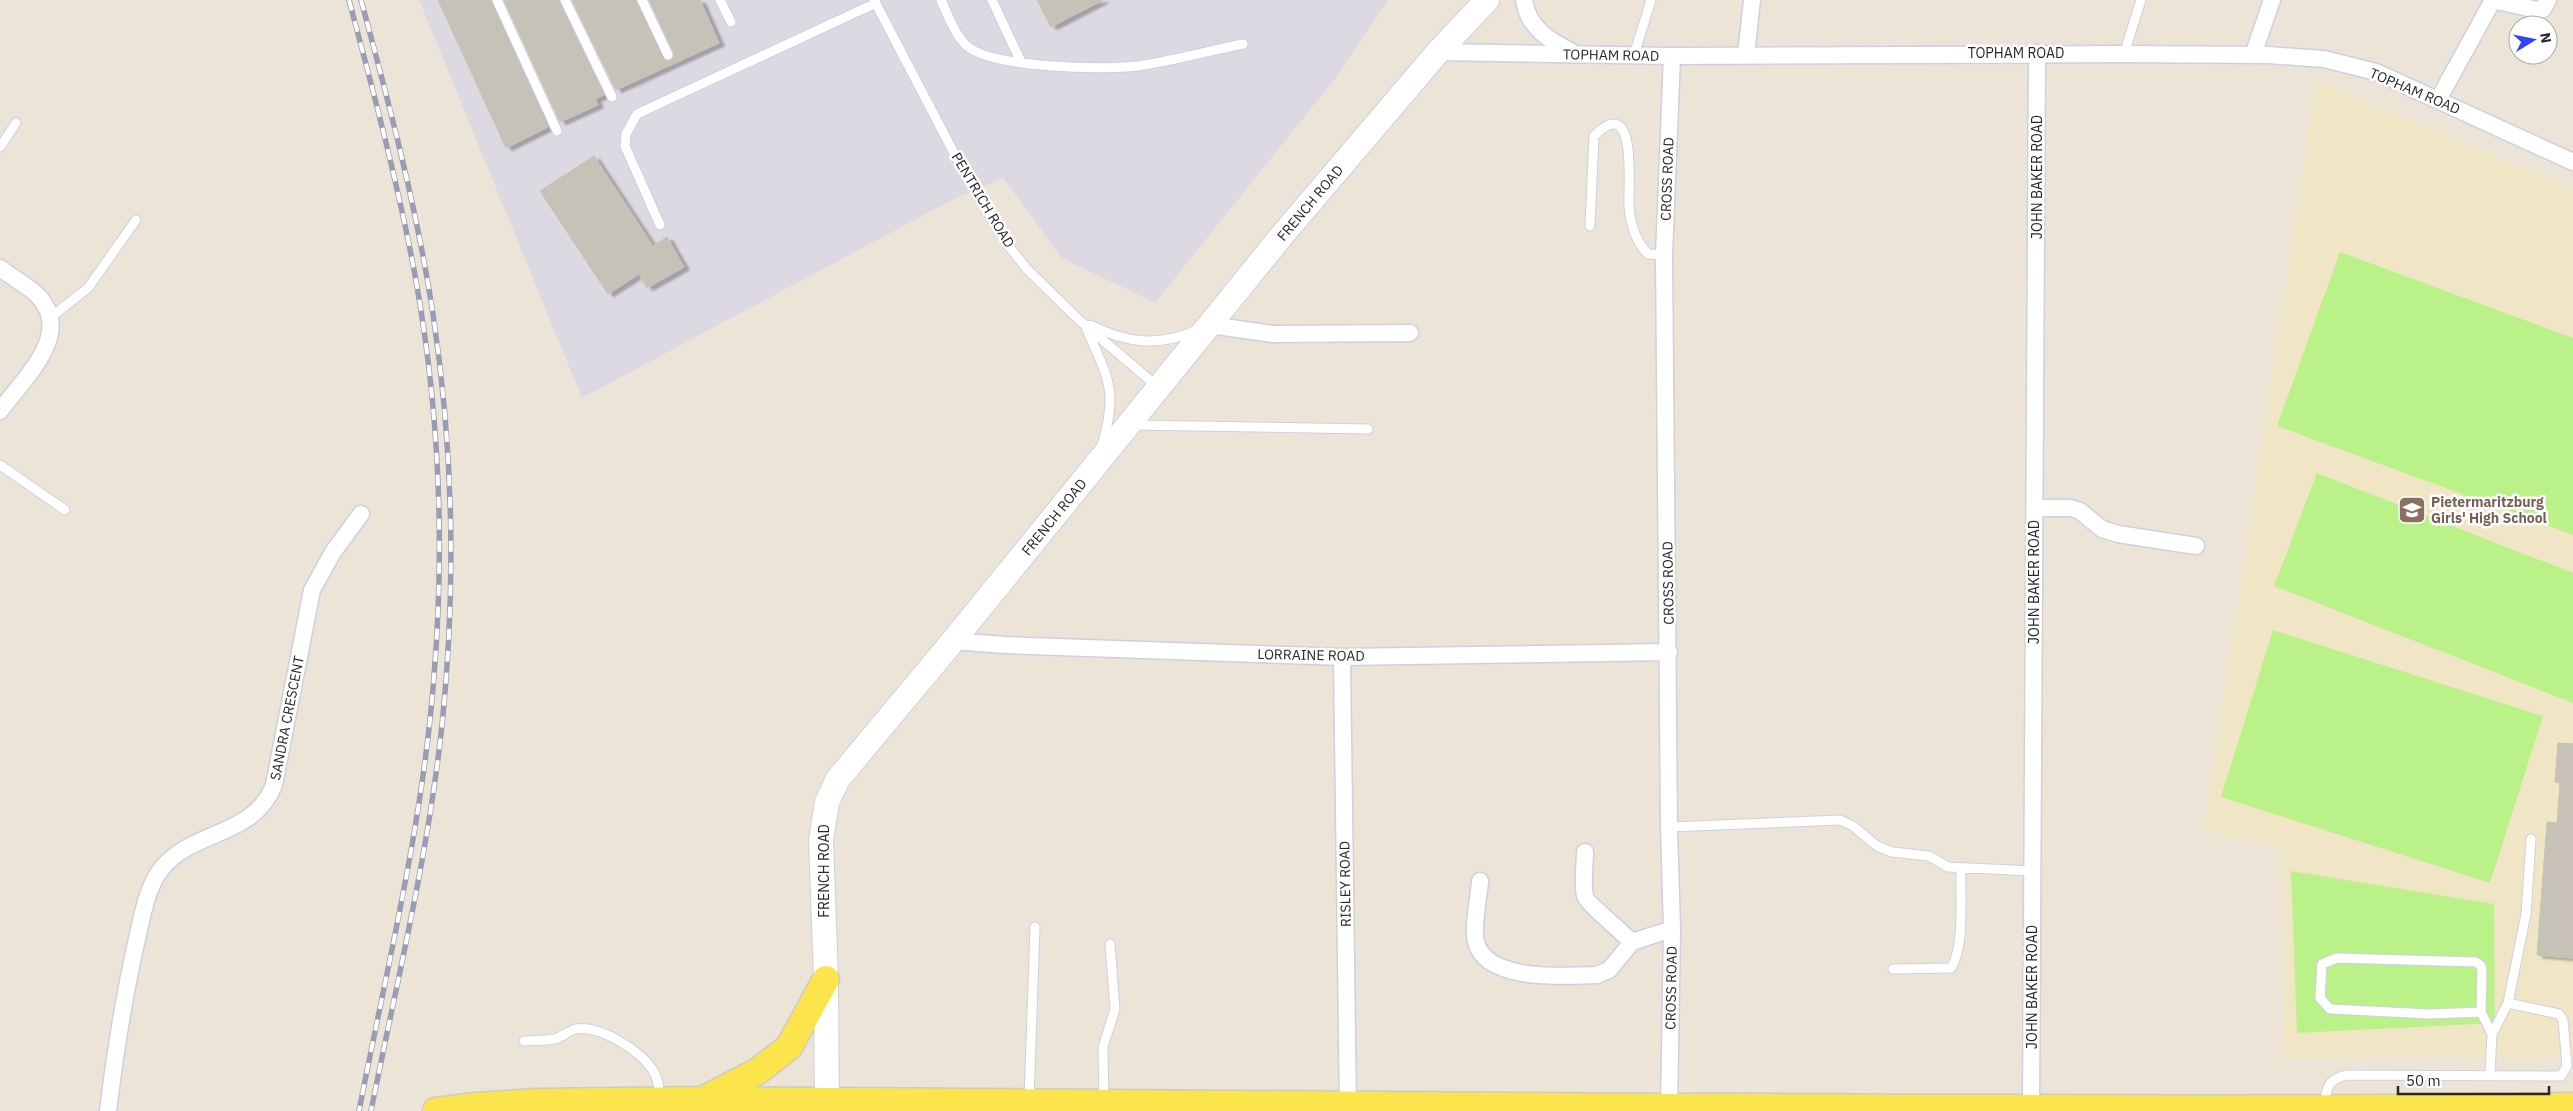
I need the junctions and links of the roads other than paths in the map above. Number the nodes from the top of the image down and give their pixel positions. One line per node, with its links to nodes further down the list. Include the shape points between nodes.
1 (497, 0): 31 (lane)
2 (565, 0): 28 (lane)
3 (642, 0): 22 (lane)
4 (720, 0): 16 (lane)
5 (941, 0): 27 (lane, via 960,39 968,47 986,56)
6 (992, 0): 27 (lane)
7 (1487, 0): 18 (street, FRENCH ROAD)
8 (1524, 0): 20 (street, via 1537,29)
9 (1651, 0): 23 (lane)
10 (1752, 0): 24 (street)
11 (2141, 0): 21 (lane)
12 (2272, 0): 25 (street)
13 (2493, 0): 14 (street, via 2537,10 2543,9); 29 (street)
14 (2548, 0)
15 (875, 2): 35 (lane, via 637,114 626,134 625,146); 40 (lane, PENTRICH ROAD, via 988,214 1027,269)
16 (732, 22)
17 (1242, 44): 27 (lane, via 1138,66 1045,66)
18 (1438, 52): 20 (street, TOPHAM ROAD); 41 (street, FRENCH ROAD)
19 (2038, 53): 21 (street, TOPHAM ROAD); 24 (street, TOPHAM ROAD); 49 (street, JOHN BAKER ROAD)
20 (1576, 54): 23 (street, TOPHAM ROAD)
21 (2124, 54): 25 (street, TOPHAM ROAD)
22 (668, 55)
23 (1634, 55): 26 (street, TOPHAM ROAD)
24 (1746, 55): 26 (street, TOPHAM ROAD)
25 (2253, 55): 29 (street, TOPHAM ROAD, via 2324,59 2376,72)
26 (1672, 56): 37 (street, CROSS ROAD)
27 (1021, 62)
28 (612, 97)
29 (2438, 100): 33 (street, TOPHAM ROAD)
30 (16, 123): 32 (lane)
31 (557, 132)
32 (0, 147)
33 (2573, 162)
34 (136, 220): 39 (lane, via 88,288)
35 (660, 225)
36 (1590, 226): 37 (lane, via 1594,136 1603,127 1613,125 1621,128 1627,138 1629,207 1639,246 1648,254)
37 (1664, 255): 54 (street, CROSS ROAD)
38 (0, 268): 39 (street, via 40,298)
39 (51, 317): 44 (street, via 52,331 41,356)
40 (1082, 323): 41 (lane, via 1124,340 1143,342 1183,336); 43 (lane, PENTRICH ROAD); 48 (lane, via 1110,383 1109,418)
41 (1210, 325): 42 (street, via 1273,334); 43 (street, FRENCH ROAD)
42 (1410, 333)
43 (1158, 387): 45 (street, FRENCH ROAD)
44 (0, 411)
45 (1128, 425): 46 (lane); 48 (street, FRENCH ROAD)
46 (1368, 429)
47 (0, 464): 50 (lane)
48 (1096, 466): 53 (street, FRENCH ROAD)
49 (2035, 508): 52 (street, via 2070,508 2080,511 2102,529 2118,534); 60 (street, JOHN BAKER ROAD)
50 (65, 510)
51 (362, 514): 86 (street, SANDRA CRESCENT, via 333,552 312,590 269,799 250,818 172,858 161,869 153,886 144,909 126,988)
52 (2196, 546)
53 (953, 641): 55 (street, LORRAINE ROAD); 67 (street, FRENCH ROAD, via 838,779 826,802 821,840)
54 (1669, 652): 55 (street, LORRAINE ROAD); 56 (street, CROSS ROAD)
55 (1342, 657): 79 (street, RISLEY ROAD)
56 (1669, 827): 59 (lane, via 1840,820 1877,846 1892,852 1929,856 1948,867); 63 (street, CROSS ROAD)
57 (2531, 839): 68 (lane, via 2526,914)
58 (1585, 852): 64 (street, via 1585,895 1589,904)
59 (1961, 868): 60 (lane); 66 (lane, via 1959,939 1951,968)
60 (2032, 871): 84 (street, JOHN BAKER ROAD)
61 (1480, 881): 64 (street, via 1475,940 1482,958 1491,964 1517,973 1597,975 1609,970)
62 (1035, 927): 78 (lane)
63 (1672, 929): 64 (street); 82 (street, CROSS ROAD)
64 (1632, 942)
65 (1110, 944): 75 (lane, via 1115,1009 1103,1047)
66 (1893, 969)
67 (826, 979): 73 (main road, via 788,1047 758,1071); 76 (street, FRENCH ROAD)
68 (2508, 1003): 70 (lane); 72 (lane, via 2559,1014 2563,1020 2567,1066 2561,1076)
69 (2480, 1012): 69 (lane, via 2482,972 2476,962 2338,958 2322,964 2320,998 2330,1009 2430,1014); 70 (lane)
70 (2492, 1034): 72 (lane)
71 (524, 1041): 74 (lane, via 554,1039 576,1029 618,1040 652,1069 658,1081)
72 (2490, 1075): 85 (lane, via 2343,1076 2329,1084)
73 (700, 1100): 74 (main road); 76 (main road)
74 (660, 1101): 80 (main road)
75 (1104, 1102): 78 (main road); 79 (main road)
76 (827, 1106): 78 (main road)
77 (2573, 1106): 85 (main road)
78 (1030, 1107)
79 (1348, 1107): 81 (main road)
80 (475, 1108): 87 (main road)
81 (1544, 1108): 82 (main road)
82 (1669, 1109): 83 (main road)
83 (1893, 1109): 84 (main road)
84 (2031, 1109): 85 (main road)
85 (2323, 1109)
86 (108, 1111)
87 (436, 1111)

